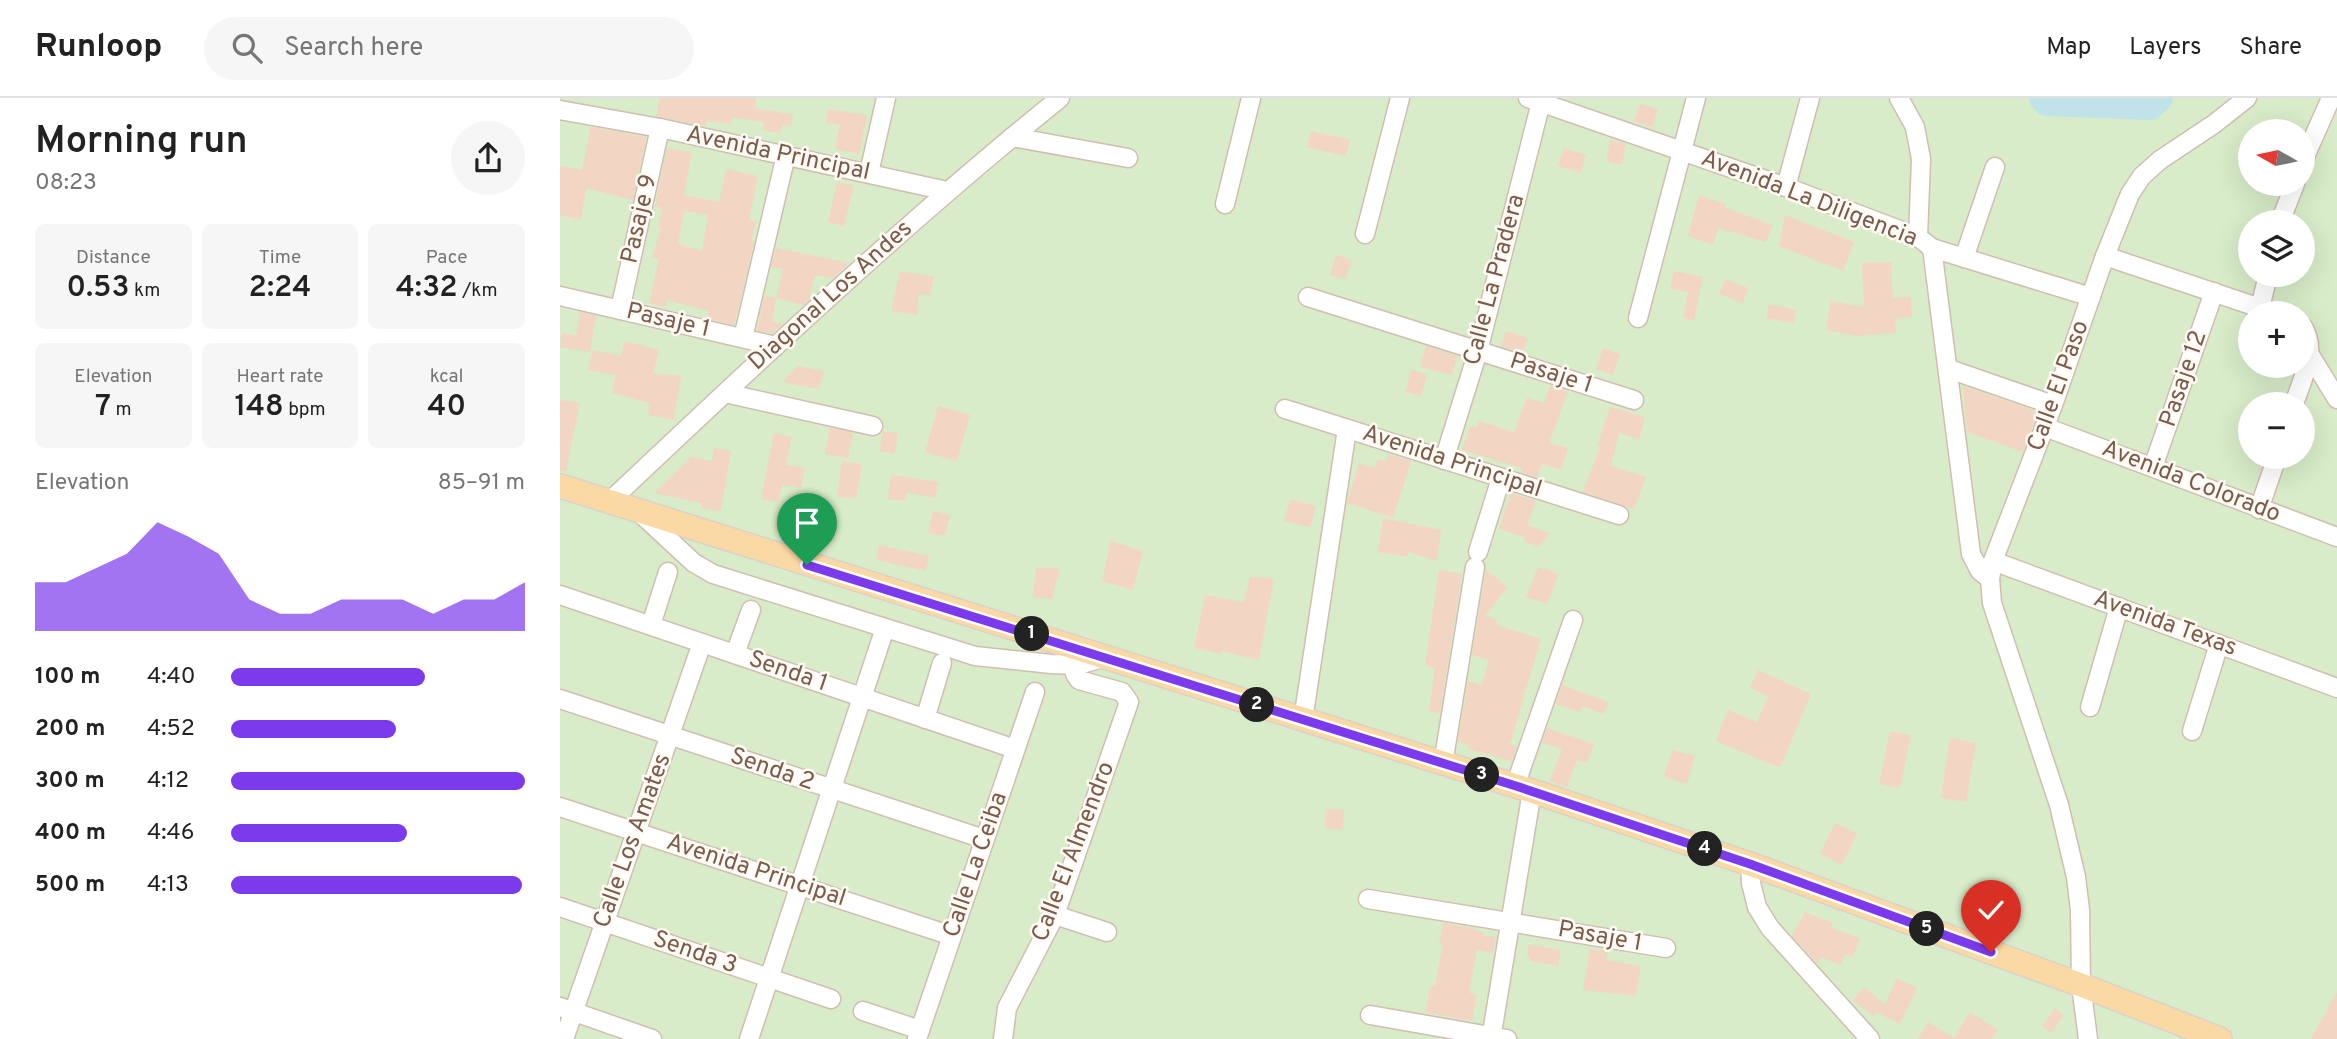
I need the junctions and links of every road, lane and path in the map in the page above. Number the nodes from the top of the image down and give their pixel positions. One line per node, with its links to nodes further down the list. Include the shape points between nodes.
1 (886, 98): 19 (street)
2 (1060, 98): 14 (street, Diagonal Los Andes)
3 (1251, 98): 22 (street)
4 (1400, 98): 23 (street)
5 (1696, 98): 15 (street)
6 (1810, 98): 20 (street)
7 (1899, 98): 24 (street, via 1915,127 1921,159)
8 (2247, 98): 25 (street, Calle El Paso, via 2142,176)
9 (2331, 98): 13 (street)
10 (1537, 99): 15 (street, Avenida La Diligencia); 36 (street, Calle La Pradera)
11 (560, 110): 12 (street, Avenida Principal)
12 (660, 128): 16 (street, Avenida Principal); 32 (street, Pasaje 9)
13 (2315, 134)
14 (1012, 137): 17 (street); 21 (street, Diagonal Los Andes)
15 (1682, 152): 20 (street, Avenida La Diligencia); 33 (street)
16 (786, 155): 19 (street, Avenida Principal); 34 (street)
17 (1128, 159)
18 (1995, 167): 26 (street)
19 (869, 173): 21 (street, Avenida Principal)
20 (1786, 187): 24 (street, Avenida La Diligencia)
21 (947, 191): 35 (street, Diagonal Los Andes)
22 (1225, 204)
23 (1365, 234)
24 (1925, 243): 26 (street, Avenida La Diligencia); 38 (street)
25 (2105, 256): 27 (street); 30 (street, Calle El Paso)
26 (1964, 258): 30 (street, Avenida La Diligencia)
27 (2214, 292): 31 (street); 48 (street, Pasaje 12)
28 (560, 296): 32 (street, Pasaje 1)
29 (1308, 297): 36 (street, Pasaje 1)
30 (2091, 297): 42 (street, Calle El Paso)
31 (2239, 301)
32 (620, 310): 34 (street, Pasaje 1)
33 (1638, 318)
34 (743, 338): 35 (street, Pasaje 1)
35 (776, 346): 39 (street, Diagonal Los Andes)
36 (1478, 351): 41 (street, Pasaje 1); 47 (street, Calle La Pradera)
37 (2315, 363): 40 (street)
38 (1949, 369): 42 (street); 59 (street, via 1971,554)
39 (724, 393): 44 (street); 52 (street, Diagonal Los Andes)
40 (2337, 399)
41 (1634, 400)
42 (2053, 405): 45 (street, Calle El Paso)
43 (1285, 409): 46 (street, Avenida Principal)
44 (873, 426)
45 (2045, 427): 48 (street, Avenida Colorado); 57 (street, Calle El Paso)
46 (1348, 429): 47 (street, Avenida Principal); 78 (street)
47 (1444, 460): 50 (street, Avenida Principal)
48 (2153, 467): 53 (street, Avenida Colorado)
49 (2273, 469): 53 (street)
50 (1501, 478): 55 (street, Avenida Principal); 82 (street, via 1476,560)
51 (560, 486): 52 (main road)
52 (609, 502): 54 (main road)
53 (2259, 509): 56 (street, Avenida Colorado)
54 (638, 510): 65 (street, via 713,575); 69 (main road)
55 (1619, 515)
56 (2337, 537)
57 (1993, 561): 59 (street, Calle El Paso); 61 (street, Avenida Texas)
58 (668, 572): 64 (street)
59 (1990, 579): 99 (street, via 1993,603 2059,805 2076,877)
60 (560, 595): 64 (street, Senda 1)
61 (2119, 607): 67 (street, Avenida Texas); 76 (street)
62 (751, 610): 68 (street)
63 (1573, 620): 83 (street)
64 (651, 625): 66 (street, Senda 1)
65 (885, 628): 71 (street, via 975,656); 74 (street)
66 (702, 643): 68 (street, Senda 1); 80 (street, Calle Los Amates)
67 (2219, 644): 72 (street, Avenida Texas); 79 (street)
68 (735, 654): 74 (street, Senda 1)
69 (1106, 657): 71 (street); 78 (main road)
70 (942, 663): 77 (street)
71 (1078, 665): 92 (street, Calle El Almendro, via 1075,674 1079,680 1122,692 1129,702)
72 (2337, 688)
73 (1035, 692): 81 (street, Calle La Ceiba)
74 (862, 698): 77 (street, Senda 1); 84 (street)
75 (560, 699): 80 (street, Senda 2)
76 (2090, 706)
77 (925, 719): 81 (street, Senda 1)
78 (1303, 720): 82 (main road)
79 (2192, 731)
80 (671, 736): 84 (street, Senda 2); 86 (street, Calle Los Amates)
81 (1015, 749): 87 (street, Calle La Ceiba)
82 (1443, 764): 83 (main road)
83 (1524, 789): 88 (main road); 93 (street, via 1527,819)
84 (831, 790): 87 (street, Senda 2); 89 (street)
85 (560, 807): 86 (street, Avenida Principal)
86 (637, 832): 89 (street, Avenida Principal); 94 (street, Calle Los Amates)
87 (984, 839): 96 (street, Calle La Ceiba)
88 (1750, 864): 99 (main road); 110 (street, via 1757,906 1770,928)
89 (799, 886): 96 (street, Avenida Principal); 98 (street)
90 (1368, 899): 93 (street, Pasaje 1)
91 (560, 907): 94 (street, Senda 3)
92 (1055, 915): 95 (street); 109 (street, Calle El Almendro, via 1007,1008)
93 (1510, 921): 97 (street, Pasaje 1); 105 (street)
94 (604, 923): 98 (street, Senda 3); 101 (street, Calle Los Amates)
95 (1107, 932)
96 (952, 936): 104 (street, Calle La Ceiba)
97 (1666, 948)
98 (768, 978): 100 (street, Senda 3); 108 (street)
99 (2081, 985): 111 (street); 112 (main road)
100 (831, 999)
101 (567, 1009): 106 (street, Calle Los Amates); 107 (street)
102 (863, 1011): 104 (street)
103 (1370, 1016): 105 (street)
104 (919, 1034)
105 (1496, 1038)
106 (564, 1039)
107 (652, 1039)
108 (750, 1039)
109 (1003, 1039)
110 (1870, 1039)
111 (2088, 1039)
112 (2220, 1039)

